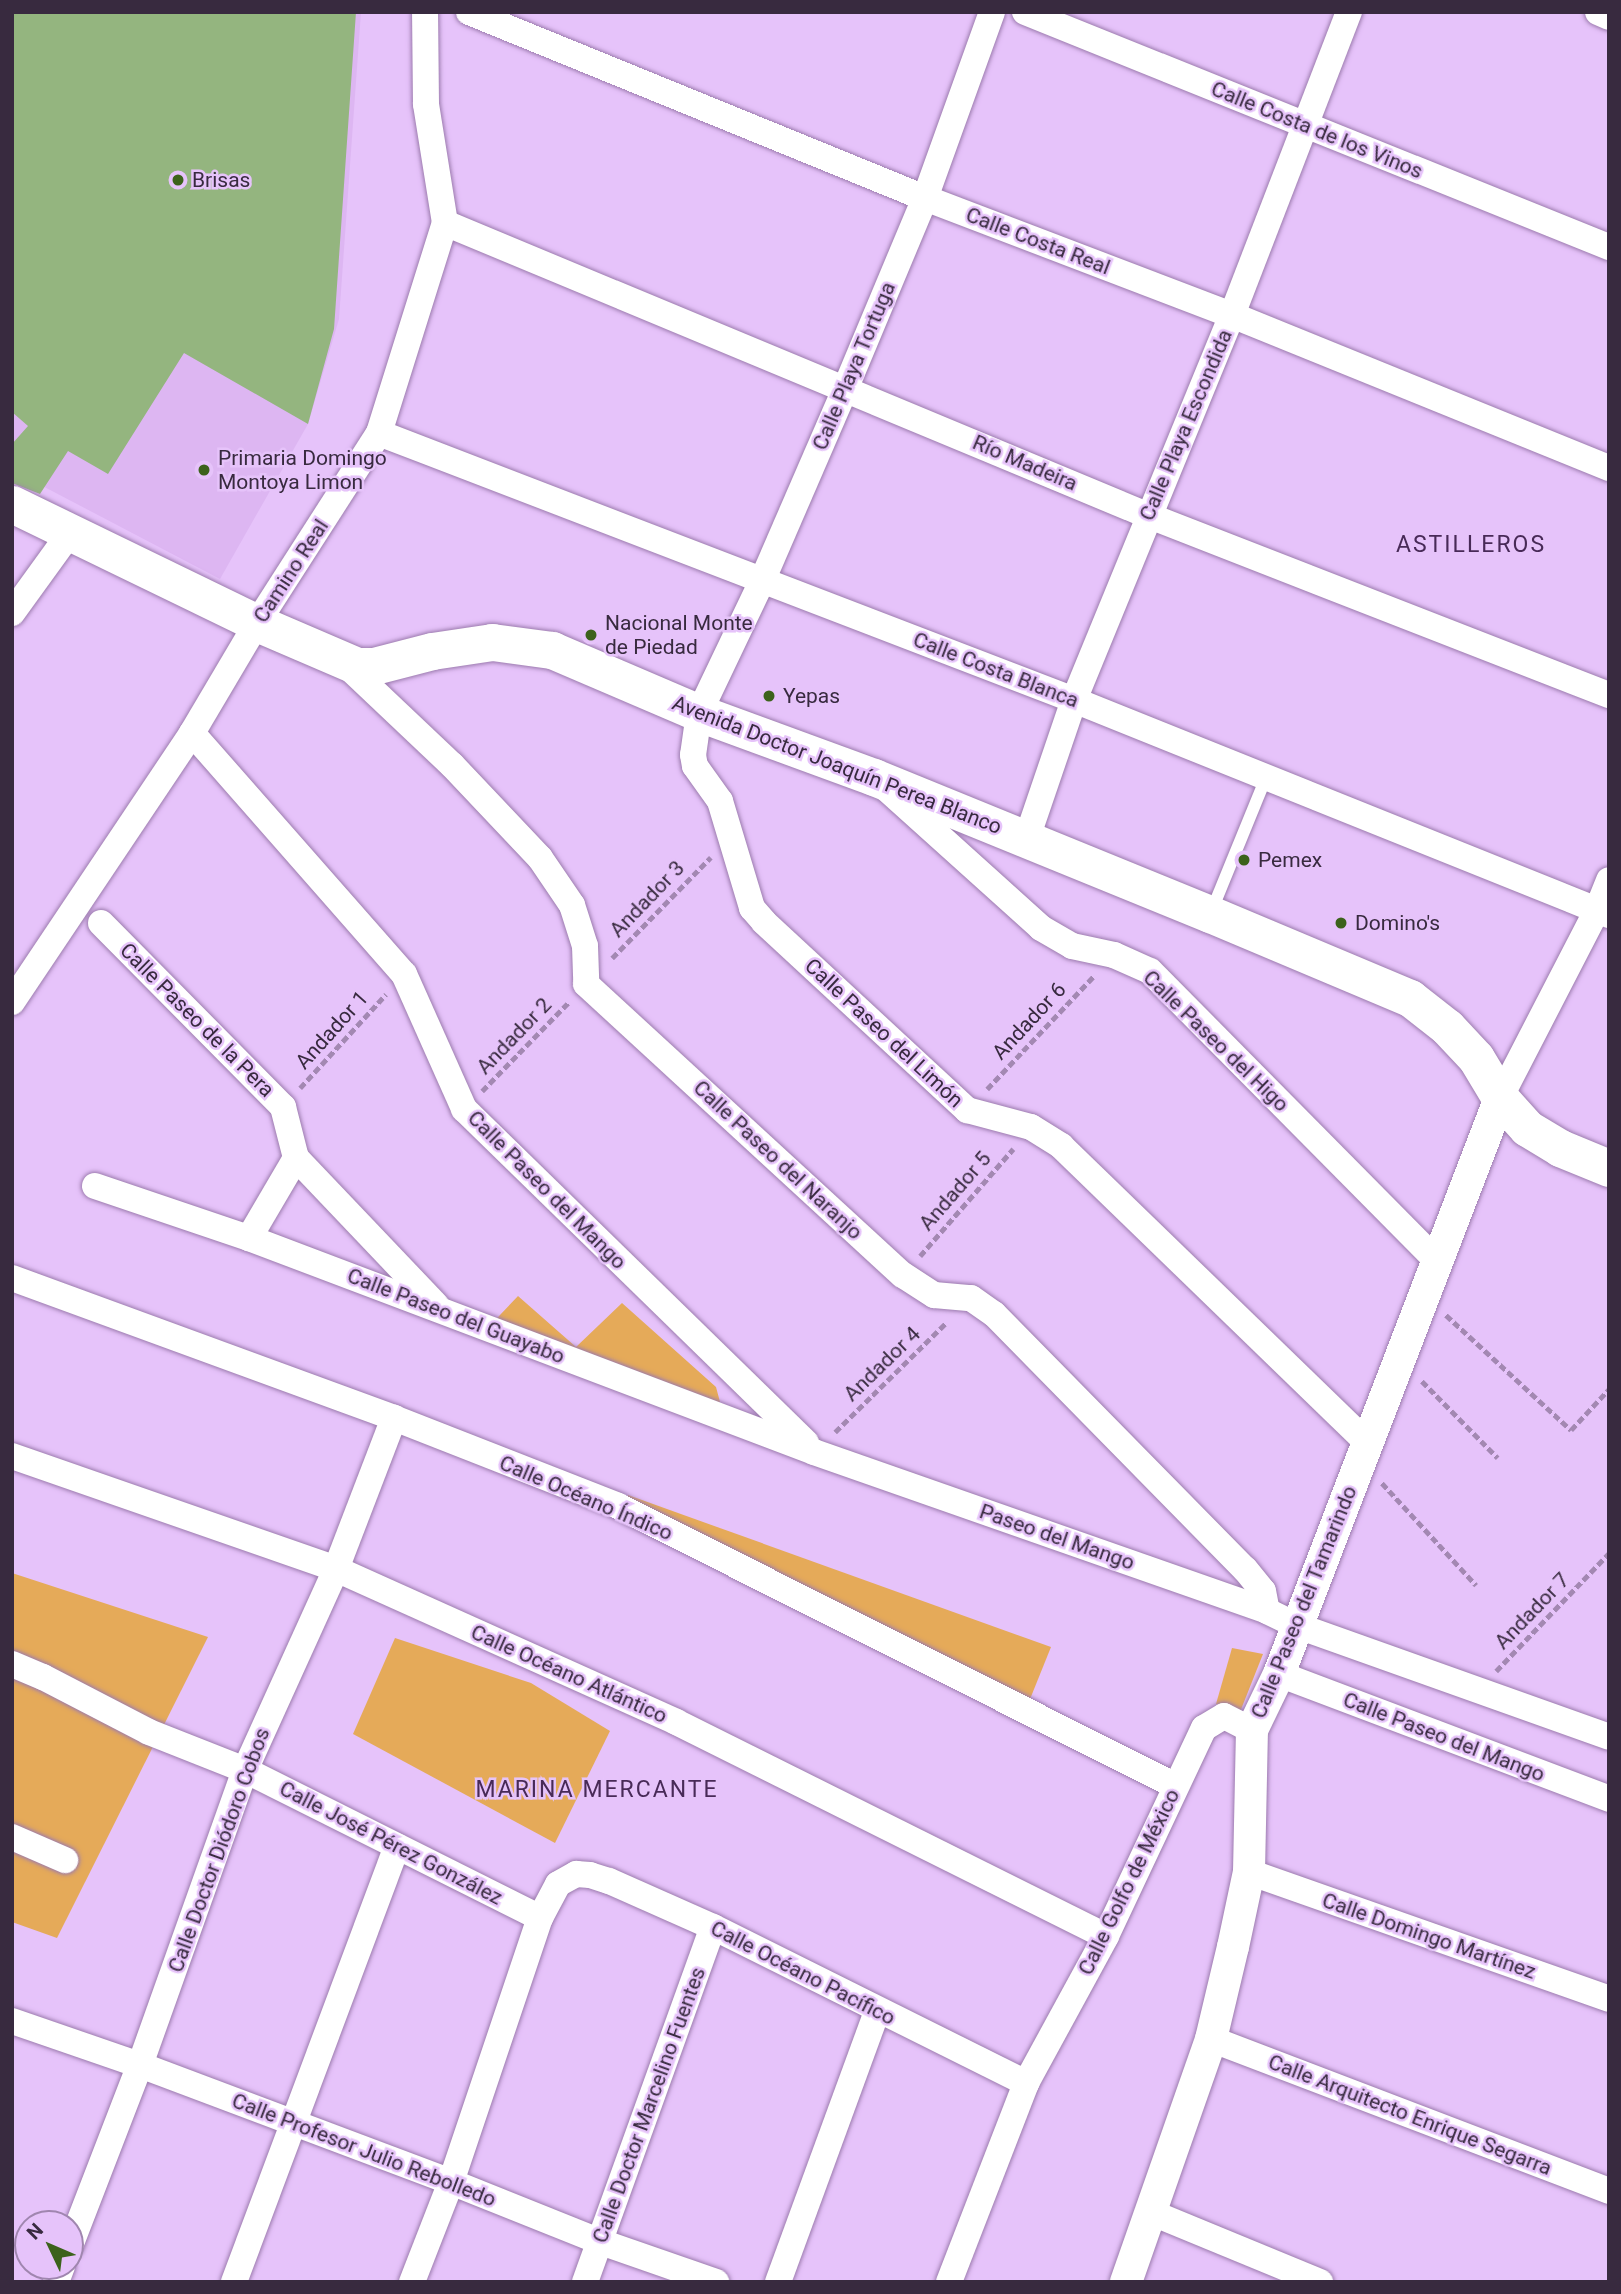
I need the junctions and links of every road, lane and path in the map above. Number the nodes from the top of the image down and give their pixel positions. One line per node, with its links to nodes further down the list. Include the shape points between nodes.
1 (425, 12): 10 (street, Camino Real, via 426,104)
2 (469, 12): 9 (street, Calle Costa Real)
3 (992, 12): 9 (street, Calle Playa Tortuga)
4 (1025, 12): 8 (street, Calle Costa de los Vinos)
5 (1349, 12): 8 (street, Calle Playa Escondida)
6 (1598, 12): 7 (street)
7 (1609, 17)
8 (1304, 124): 11 (street, Calle Costa de los Vinos); 12 (street, Calle Playa Escondida)
9 (925, 198): 12 (street, Calle Costa Real); 13 (street, Calle Playa Tortuga)
10 (445, 223): 13 (street, Río Madeira); 14 (street, Camino Real)
11 (1609, 247)
12 (1232, 316): 15 (street, Calle Costa Real); 17 (street, Calle Playa Escondida)
13 (846, 387): 17 (street, Río Madeira); 19 (street, Calle Playa Tortuga)
14 (379, 433): 19 (street, Calle Costa Blanca); 21 (street, Camino Real)
15 (1609, 468)
16 (12, 504): 18 (main road, Avenida Doctor Joaquín Perea Blanco)
17 (1147, 514): 23 (street, Río Madeira); 24 (street, Calle Playa Escondida)
18 (72, 530): 20 (street); 21 (main road, Avenida Doctor Joaquín Perea Blanco)
19 (763, 579): 24 (street, Calle Costa Blanca); 25 (street, Calle Playa Tortuga)
20 (12, 613)
21 (257, 623): 22 (main road, Avenida Doctor Joaquín Perea Blanco); 26 (street, Camino Real)
22 (342, 661): 25 (main road, Avenida Doctor Joaquín Perea Blanco, via 374,666 461,646 492,642 524,645 552,650); 37 (street, via 452,765 540,858 572,905 585,946)
23 (1609, 695)
24 (1074, 700): 28 (street, Calle Costa Blanca); 30 (street, Calle Playa Escondida)
25 (699, 713): 27 (main road, Avenida Doctor Joaquín Perea Blanco); 29 (street, Calle Paseo del Limón, via 695,766 720,801)
26 (192, 733): 36 (street, Calle Paseo del Mango); 38 (street, Camino Real)
27 (874, 777): 30 (main road, Avenida Doctor Joaquín Perea Blanco); 35 (street, Calle Paseo del Higo, via 1041,928 1072,946)
28 (1266, 778): 32 (street, Calle Costa Blanca); 33 (lane)
29 (730, 837): 37 (path, Andador 3); 42 (street, Calle Paseo del Limón, via 752,908)
30 (1027, 838): 33 (main road, Avenida Doctor Joaquín Perea Blanco)
31 (1609, 880): 32 (street)
32 (1603, 913): 39 (street)
33 (1210, 914): 39 (main road, Avenida Doctor Joaquín Perea Blanco, via 1410,998 1476,1058)
34 (101, 923): 40 (street, Calle Paseo de la Pera)
35 (1114, 955): 42 (path, Andador 6); 48 (street, Calle Paseo del Higo, via 1150,971)
36 (404, 974): 40 (path, Andador 1); 41 (street, Calle Paseo del Mango)
37 (586, 984): 41 (path, Andador 2); 49 (street, Calle Paseo del Naranjo)
38 (12, 1002)
39 (1500, 1098): 45 (main road, Avenida Doctor Joaquín Perea Blanco, via 1527,1128 1560,1148); 48 (street, Calle Paseo del Tamarindo)
40 (283, 1107): 44 (street, Calle Paseo de la Pera)
41 (464, 1109): 57 (street, Calle Paseo del Mango)
42 (967, 1110): 43 (street, Calle Paseo del Limón)
43 (1031, 1127): 49 (path, Andador 5); 58 (street, Calle Paseo del Limón, via 1061,1146)
44 (296, 1158): 47 (street); 53 (street, Calle Paseo de la Pera)
45 (1609, 1168)
46 (95, 1186): 47 (street, Calle Paseo del Guayabo)
47 (249, 1238): 53 (street, Calle Paseo del Guayabo)
48 (1437, 1262): 51 (street, Calle Paseo del Tamarindo)
49 (903, 1275): 52 (street, Calle Paseo del Naranjo, via 934,1295)
50 (12, 1278): 56 (street, Calle Océano Índico)
51 (1424, 1295): 54 (street, Calle Paseo del Tamarindo); 55 (path, via 1570,1430)
52 (971, 1298): 57 (path, Andador 4); 64 (street, via 993,1314 1245,1569 1263,1591)
53 (443, 1312): 57 (street, Calle Paseo del Guayabo)
54 (1400, 1359): 58 (street, Calle Paseo del Tamarindo); 60 (path)
55 (1609, 1390)
56 (394, 1418): 62 (street, Calle Doctor Diódoro Cobos); 72 (street, Calle Océano Índico, via 618,1506)
57 (814, 1452): 64 (street, Paseo del Mango)
58 (1364, 1452): 63 (path); 65 (street, Calle Paseo del Tamarindo)
59 (12, 1456): 62 (street, Calle Océano Atlántico)
60 (1498, 1458)
61 (1609, 1553): 68 (path, Andador 7)
62 (336, 1569): 71 (street, Calle Doctor Diódoro Cobos); 80 (street, Calle Océano Atlántico, via 676,1722)
63 (1476, 1585)
64 (1267, 1611): 65 (street, Paseo del Mango)
65 (1298, 1626): 67 (street, Calle Paseo del Tamarindo); 68 (street)
66 (12, 1664): 71 (street, Calle José Pérez González, via 149,1732)
67 (1279, 1674): 69 (street, Calle Paseo del Tamarindo); 73 (street, Calle Paseo del Mango)
68 (1478, 1690): 70 (street)
69 (1252, 1730): 72 (street, Calle Golfo de México, via 1224,1716 1212,1721 1204,1728); 77 (street, Calle Paseo del Tamarindo)
70 (1609, 1737)
71 (245, 1770): 75 (street, Calle José Pérez González); 85 (street, Calle Doctor Diódoro Cobos)
72 (1176, 1786): 80 (street, Calle Golfo de México)
73 (1609, 1799)
74 (12, 1837): 76 (street)
75 (397, 1847): 78 (street, Calle José Pérez González); 87 (street)
76 (65, 1860)
77 (1249, 1872): 81 (street, Calle Domingo Martínez); 84 (street, Calle Paseo del Tamarindo)
78 (540, 1918): 79 (street, Calle Océano Pacífico, via 558,1884 576,1874 590,1874); 88 (street)
79 (713, 1927): 82 (street, Calle Océano Pacífico); 92 (street, Calle Doctor Marcelino Fuentes)
80 (1106, 1936): 86 (street, Calle Golfo de México)
81 (1609, 1999)
82 (877, 2011): 86 (street, Calle Océano Pacífico); 98 (street)
83 (12, 2021): 85 (street, Calle Profesor Julio Rebolledo)
84 (1211, 2039): 89 (street, Calle Arquitecto Enrique Segarra); 91 (street, Calle Paseo del Tamarindo)
85 (140, 2065): 87 (street, Calle Profesor Julio Rebolledo); 90 (street, Calle Doctor Diódoro Cobos)
86 (1026, 2083): 99 (street, Calle Golfo de México)
87 (295, 2123): 88 (street, Calle Profesor Julio Rebolledo); 94 (street)
88 (452, 2182): 92 (street, Calle Profesor Julio Rebolledo); 95 (street)
89 (1609, 2192)
90 (84, 2210)
91 (1150, 2212): 93 (street); 100 (street, Calle Paseo del Tamarindo)
92 (601, 2242): 96 (street, Calle Doctor Marcelino Fuentes); 97 (street, Calle Profesor Julio Rebolledo)
93 (1308, 2280)
94 (234, 2282)
95 (412, 2282)
96 (584, 2282)
97 (716, 2282)
98 (778, 2282)
99 (949, 2282)
100 (1126, 2282)

